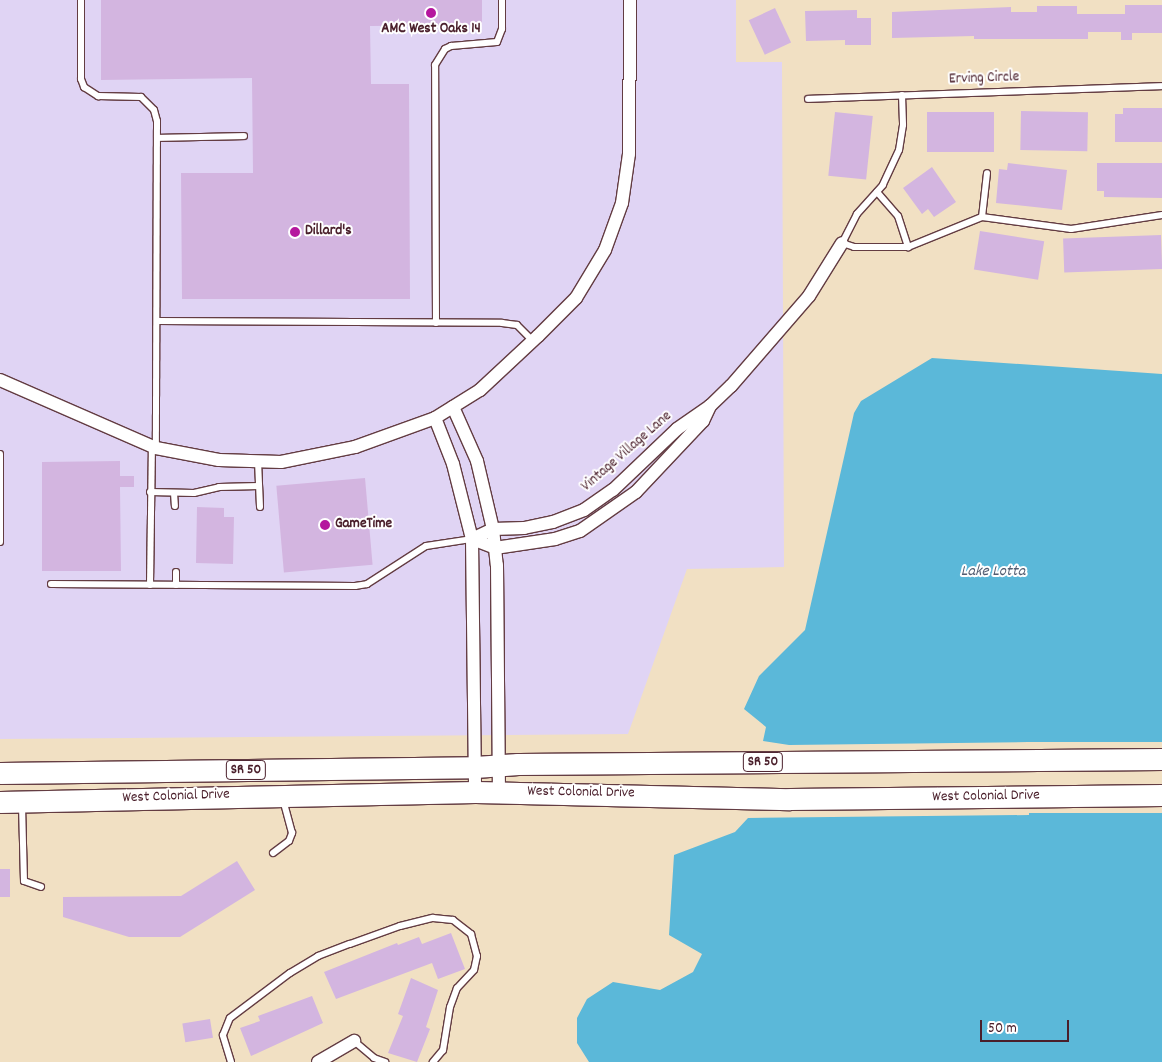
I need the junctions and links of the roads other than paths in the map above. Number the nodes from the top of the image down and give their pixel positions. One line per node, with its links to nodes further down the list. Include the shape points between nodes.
1 (81, 0): 8 (lane, via 81,79 84,87 98,96 132,95 148,102 157,121)
2 (502, 0): 16 (lane, via 502,29 497,42 451,46 445,49 436,65)
3 (630, 0): 17 (street, via 630,128 622,202 605,250 576,298)
4 (1162, 86): 5 (lane, Erving Circle)
5 (902, 96): 6 (lane, Erving Circle); 10 (lane, Vintage Village Lane, via 903,125 899,150)
6 (808, 99)
7 (244, 136): 8 (lane)
8 (157, 138): 15 (lane)
9 (987, 173): 12 (lane)
10 (877, 192): 13 (lane, Vintage Village Lane, via 857,214); 14 (lane, via 898,216)
11 (1162, 216): 12 (lane, via 1071,230)
12 (982, 217): 14 (lane)
13 (842, 243): 14 (lane, via 854,247); 19 (street, Vintage Village Lane, via 809,296)
14 (908, 247)
15 (158, 321): 16 (lane); 22 (lane)
16 (436, 323): 17 (lane, via 516,325)
17 (533, 341): 20 (street, via 480,390)
18 (0, 380): 22 (street)
19 (710, 406): 30 (street, Vintage Village Lane, via 677,429 613,490 584,510 524,528); 33 (street, Vintage Village Lane, via 703,421 683,444 636,492 606,516 580,532)
20 (453, 407): 21 (street); 30 (street, via 476,461)
21 (435, 418): 24 (street, via 355,447 281,462); 31 (street, via 453,464)
22 (154, 447): 24 (street, via 219,460); 26 (lane)
23 (0, 454): 32 (lane)
24 (258, 461): 25 (lane)
25 (259, 486): 27 (lane); 29 (lane)
26 (150, 492): 27 (lane); 36 (lane)
27 (174, 493): 28 (lane)
28 (175, 506)
29 (260, 508)
30 (493, 528): 31 (street, Vintage Village Lane); 33 (street)
31 (472, 539): 33 (street, Vintage Village Lane); 37 (lane, via 426,546 367,584); 40 (street)
32 (0, 542)
33 (495, 548): 39 (street)
34 (176, 572): 37 (lane)
35 (51, 584): 36 (lane)
36 (150, 585): 37 (lane)
37 (176, 585)
38 (1162, 759): 39 (highway, West Colonial Drive / SR 50)
39 (498, 765): 40 (highway, West Colonial Drive / SR 50); 43 (street)
40 (475, 767): 41 (highway, West Colonial Drive / SR 50); 42 (street)
41 (0, 773)
42 (475, 792): 43 (highway, West Colonial Drive / SR 50); 44 (highway, West Colonial Drive / SR 50)
43 (499, 792): 45 (highway, West Colonial Drive / SR 50, via 790,798)
44 (281, 794): 47 (highway, West Colonial Drive / SR 50); 48 (lane, via 291,819 292,833 289,841)
45 (1162, 795)
46 (0, 802): 47 (highway, West Colonial Drive / SR 50)
47 (22, 802): 49 (lane, via 22,872 28,884)
48 (273, 853)
49 (41, 887)
50 (354, 1041): 52 (street); 53 (lane, via 374,1058)
51 (230, 1062): 54 (lane, via 223,1035 230,1018 290,973 318,956 400,926 433,918 453,920 472,934 477,956 474,970 457,988 450,1007 443,1050)
52 (318, 1062)
53 (385, 1062)
54 (433, 1062)

